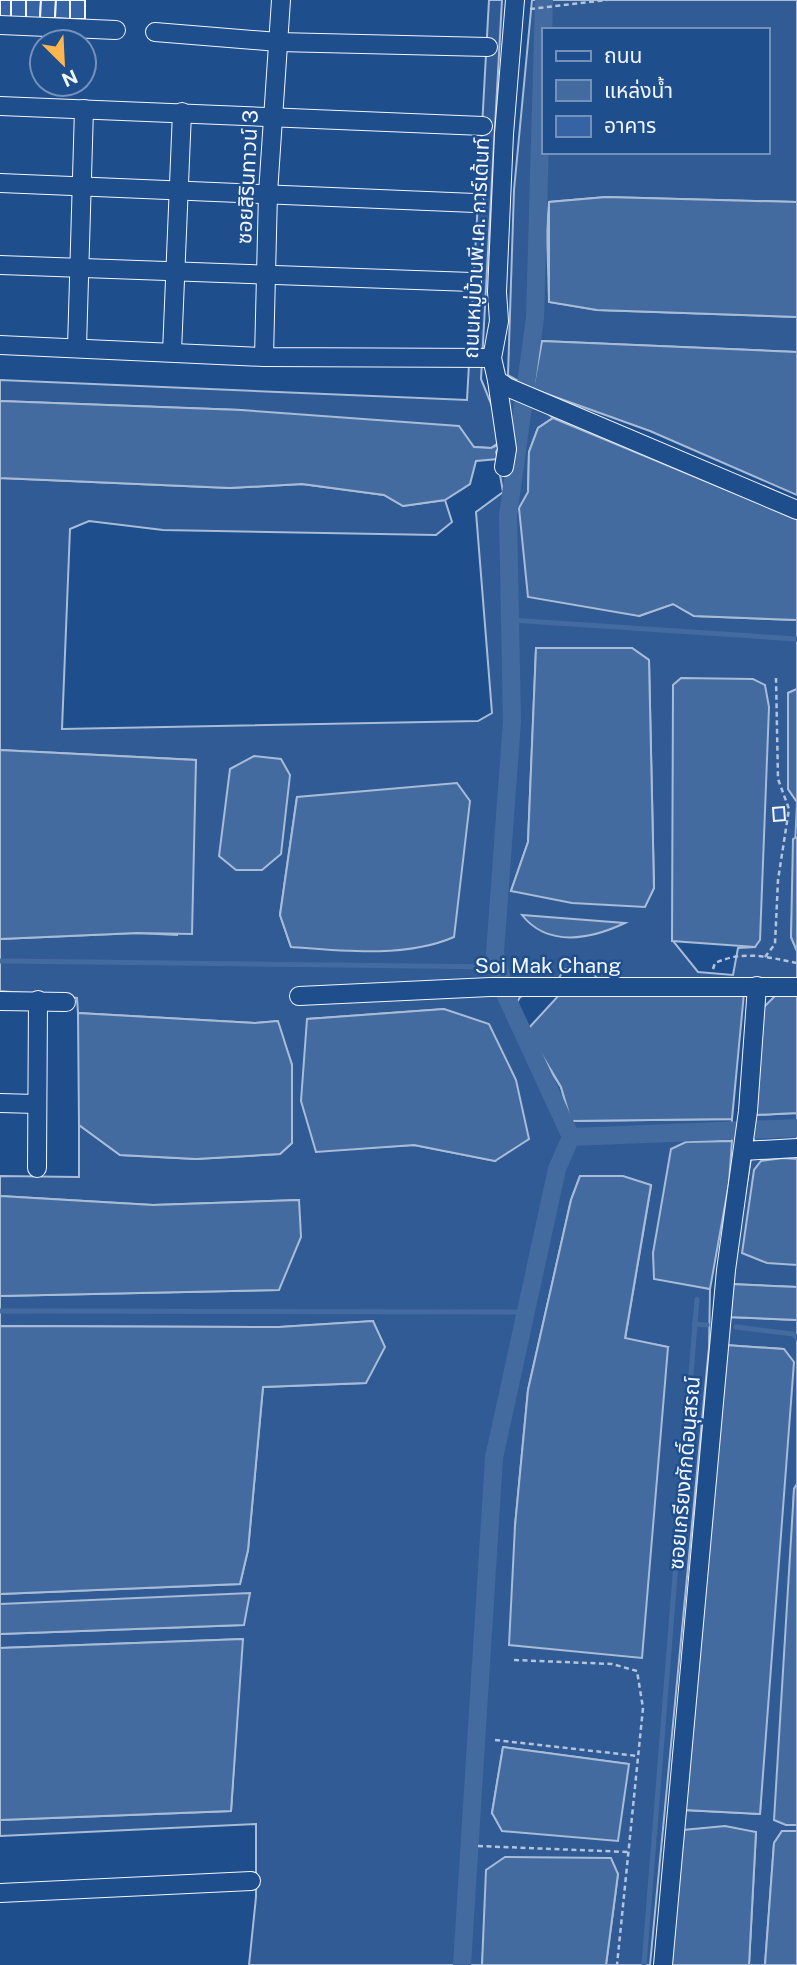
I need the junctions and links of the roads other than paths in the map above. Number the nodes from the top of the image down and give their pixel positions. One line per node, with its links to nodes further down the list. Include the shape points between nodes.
1 (281, 0): 6 (street, ซอยสิรินทาวน์ 3)
2 (522, 5): 27 (street, ถนนหมู่บ้านพี.เค. การ์เด้นท์, via 504,134 499,321)
3 (0, 25): 4 (street)
4 (116, 30)
5 (155, 32): 6 (street)
6 (278, 42): 7 (street); 11 (street, ซอยสิรินทาวน์ 3)
7 (488, 47)
8 (0, 106): 9 (street)
9 (84, 109): 10 (street); 14 (street)
10 (182, 112): 11 (street); 15 (street)
11 (272, 118): 12 (street); 16 (street, ซอยสิรินทาวน์ 3)
12 (483, 126)
13 (0, 183): 14 (street)
14 (83, 187): 15 (street); 19 (street)
15 (180, 189): 16 (street); 20 (street)
16 (268, 193): 17 (street); 21 (street, ซอยสิรินทาวน์ 3)
17 (475, 203)
18 (0, 265): 19 (street)
19 (80, 267): 20 (street); 24 (street)
20 (177, 269): 21 (street); 25 (street)
21 (266, 275): 22 (street); 26 (street, ซอยสิรินทาวน์ 3)
22 (472, 282)
23 (0, 345): 24 (street)
24 (77, 347): 25 (street)
25 (172, 352): 26 (street)
26 (264, 357): 27 (street)
27 (492, 358): 28 (street, ถนนหมู่บ้านพี.เค. การ์เด้นท์)
28 (502, 384): 29 (street, ถนนหมู่บ้านพี.เค. การ์เด้นท์); 30 (street)
29 (504, 467)
30 (797, 510)
31 (757, 986): 32 (street, Soi Mak Chang); 33 (street, Soi Mak Chang, via 489,987); 39 (street, ซอยเกรียงศักดิ์อนุสรณ์)
32 (797, 987)
33 (299, 996)
34 (0, 1000): 35 (street)
35 (38, 1000): 36 (street); 38 (street)
36 (65, 1002)
37 (0, 1103): 38 (street)
38 (36, 1104): 41 (street)
39 (743, 1146): 40 (street); 44 (street, ซอยเกรียงศักดิ์อนุสรณ์, via 726,1270)
40 (797, 1148)
41 (37, 1168)
42 (251, 1881): 43 (street)
43 (0, 1893)
44 (663, 1965)

